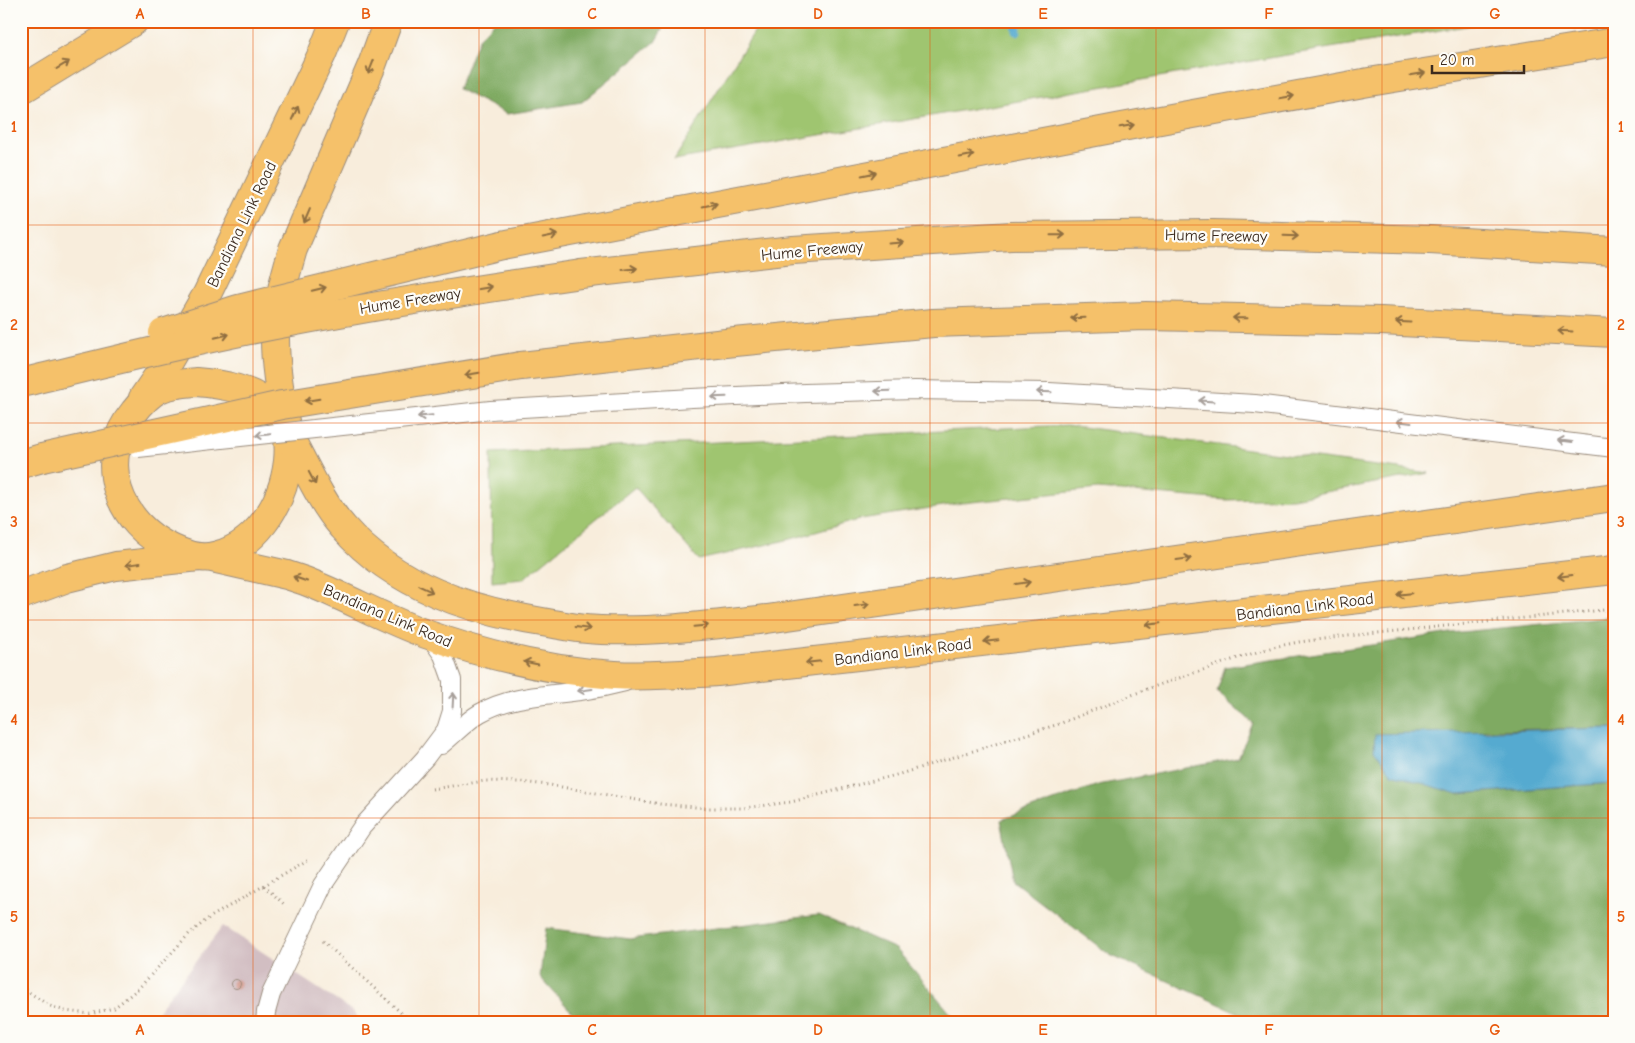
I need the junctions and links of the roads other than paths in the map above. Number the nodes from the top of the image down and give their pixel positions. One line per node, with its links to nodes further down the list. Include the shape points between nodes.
1 (134, 21): 5 (main road, one-way to 1)
2 (335, 21): 9 (main road, Bandiana Link Road, one-way to 2, via 169,360 207,294)
3 (388, 21): 10 (main road, one-way to 10, via 292,249 285,273 275,338 278,385)
4 (1614, 42): 8 (main road, one-way to 4, bridge, via 238,309 502,245 1132,125)
5 (21, 90)
6 (1614, 251): 8 (main road, Hume Freeway, one-way to 6, bridge, via 334,313 582,274 793,250 1011,236 1223,234 1430,240)
7 (1614, 334): 12 (main road, one-way to 12, bridge, via 1381,321 1146,316 933,324 521,366 282,405)
8 (21, 381)
9 (129, 417): 10 (main road, via 159,389 204,382 228,386 262,400 274,409); 14 (main road, via 119,433 114,454 114,477 121,500 153,538 181,552)
10 (287, 432): 13 (main road, one-way to 13, via 342,527 383,565 409,581 477,607 511,617 599,630 652,630 767,619); 14 (main road, via 288,458 283,487 269,516 244,542 227,552)
11 (1614, 448): 12 (lane, one-way to 12, bridge, via 1255,404 1040,392 924,390 682,398 491,410)
12 (32, 461)
13 (1614, 497)
14 (203, 557): 16 (main road, one-way to 16, via 116,566 67,578); 17 (main road, Bandiana Link Road, one-way to 14, via 288,575)
15 (1614, 570): 18 (main road, Bandiana Link Road, one-way to 18, via 746,669)
16 (21, 595)
17 (425, 634): 18 (main road, Bandiana Link Road, one-way to 17, via 541,666 490,655); 19 (lane, one-way to 17, via 446,730 452,711 453,690 447,663)
18 (649, 676): 19 (lane, one-way to 19, via 598,688 530,696 494,706 477,714)
19 (426, 758): 20 (lane, via 362,827 323,885 271,994)
20 (265, 1022)

